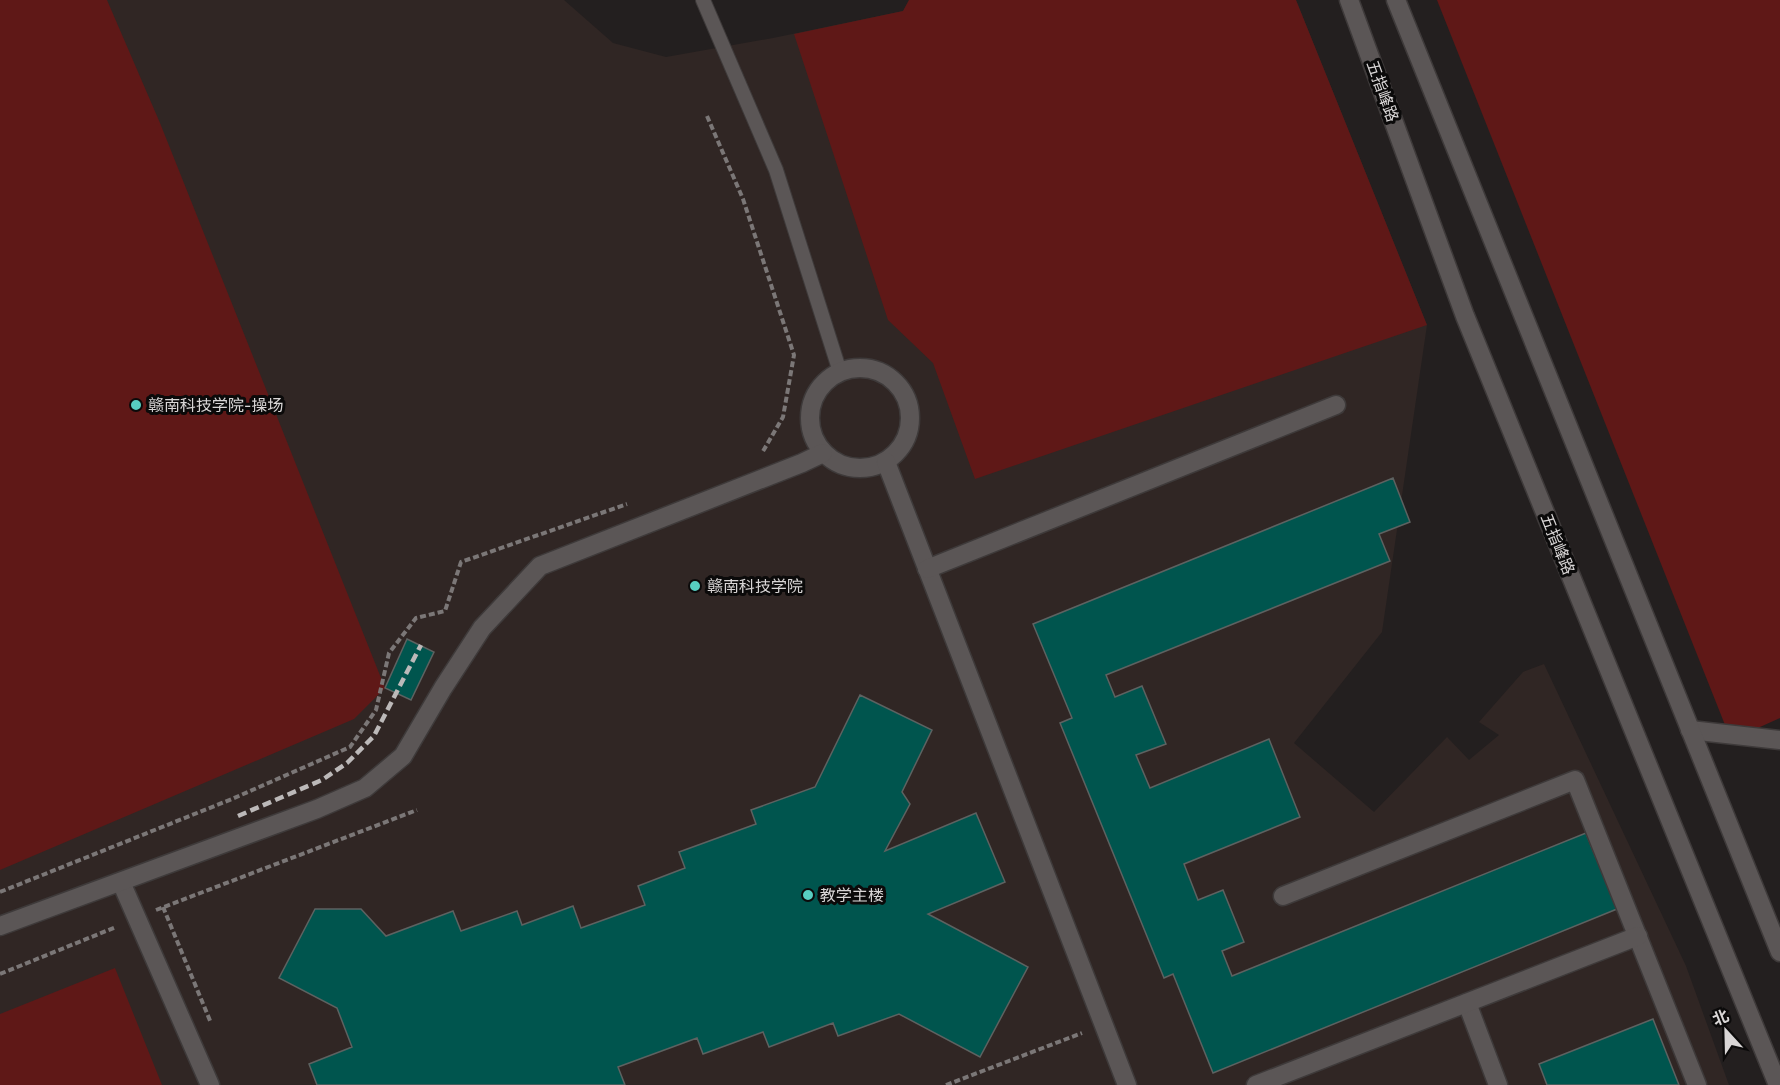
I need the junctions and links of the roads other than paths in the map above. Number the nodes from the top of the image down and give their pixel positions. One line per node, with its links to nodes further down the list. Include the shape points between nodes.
1 (703, 0): 4 (lane, via 776,170)
2 (1349, 0): 22 (street, 五指峰路, via 1465,316)
3 (1396, 0): 9 (street)
4 (840, 372): 6 (street, via 819,389 810,415 810,429); 7 (street, via 855,368 884,374 906,396 911,425 906,440)
5 (1336, 405): 8 (street)
6 (823, 453): 7 (street, via 852,468 871,468); 11 (street, via 540,566 483,628 403,756 365,788)
7 (886, 462): 8 (street)
8 (927, 569): 18 (street)
9 (1690, 730): 10 (street); 15 (street)
10 (1780, 740)
11 (121, 882): 13 (street); 17 (street)
12 (1283, 896): 14 (street, via 1575,780)
13 (0, 926)
14 (1638, 936): 16 (street); 21 (street)
15 (1780, 952)
16 (1467, 1003): 19 (street); 20 (street)
17 (210, 1085)
18 (1127, 1085)
19 (1256, 1085)
20 (1498, 1085)
21 (1697, 1085)
22 (1778, 1085)

